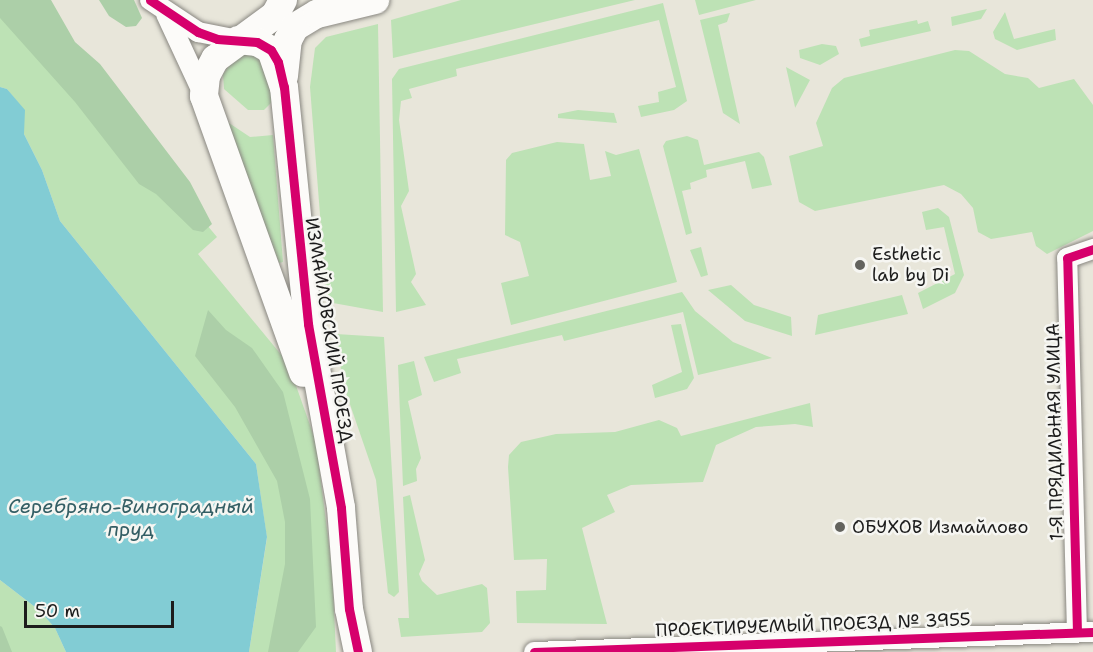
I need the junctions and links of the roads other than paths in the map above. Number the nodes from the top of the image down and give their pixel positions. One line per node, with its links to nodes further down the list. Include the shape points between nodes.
1 (150, 0): 4 (street)
2 (283, 0): 5 (street, via 275,15)
3 (375, 0): 6 (street, via 317,14 295,27 285,55)
4 (166, 14): 5 (street, via 198,32); 7 (street, ИЗМАЙЛОВСКИЙ ПРОЕЗД)
5 (238, 40): 6 (street, ИЗМАЙЛОВСКИЙ ПРОЕЗД, via 256,42 272,50); 7 (street, via 215,59 206,76)
6 (284, 87): 9 (street, ИЗМАЙЛОВСКИЙ ПРОЕЗД, via 308,324)
7 (204, 96): 9 (street, ИЗМАЙЛОВСКИЙ ПРОЕЗД, via 307,383)
8 (1093, 249): 10 (street, 1-Я ПРЯДИЛЬНАЯ УЛИЦА, via 1067,258)
9 (341, 508): 11 (street, ИЗМАЙЛОВСКИЙ ПРОЕЗД, via 349,609)
10 (1085, 632): 12 (street, ПРОЕКТИРУЕМЫЙ ПРОЕЗД № 3955)
11 (358, 652)
12 (534, 652)

